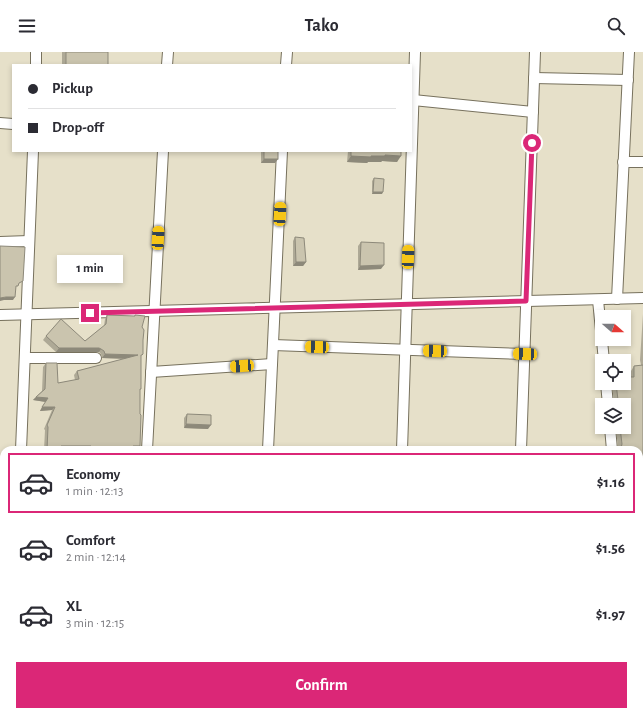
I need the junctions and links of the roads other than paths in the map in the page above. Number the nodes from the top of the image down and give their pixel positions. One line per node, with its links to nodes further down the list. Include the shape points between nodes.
1 (36, 52): 7 (street)
2 (168, 52): 8 (street)
3 (287, 52): 9 (street)
4 (415, 52): 12 (street)
5 (535, 52): 10 (street)
6 (629, 52): 11 (street)
7 (36, 64)
8 (167, 64)
9 (286, 64)
10 (534, 78): 11 (street); 13 (street)
11 (628, 80): 21 (street)
12 (413, 100): 13 (street); 16 (street)
13 (533, 112): 28 (street)
14 (0, 123): 15 (street)
15 (12, 124)
16 (412, 134)
17 (33, 152): 23 (street)
18 (163, 152): 31 (street)
19 (282, 152): 30 (street)
20 (411, 152): 29 (street)
21 (623, 162): 22 (street); 26 (street)
22 (643, 162)
23 (29, 241): 24 (street); 32 (street)
24 (0, 242)
25 (643, 298): 26 (street)
26 (616, 299): 27 (street)
27 (598, 300): 28 (street); 37 (street)
28 (526, 301): 29 (street); 36 (street)
29 (407, 304): 30 (street); 35 (street)
30 (275, 308): 31 (street); 34 (street)
31 (154, 311): 32 (street); 41 (street)
32 (26, 314): 33 (street); 38 (street)
33 (0, 315)
34 (273, 345): 35 (street); 40 (street)
35 (406, 350): 36 (street); 46 (street)
36 (525, 354): 47 (street)
37 (603, 354)
38 (25, 358): 39 (street); 43 (street)
39 (96, 358)
40 (272, 364): 41 (street); 45 (street)
41 (151, 372): 44 (street)
42 (611, 434): 48 (street)
43 (21, 446)
44 (147, 446)
45 (268, 446)
46 (402, 446)
47 (521, 446)
48 (612, 446)

